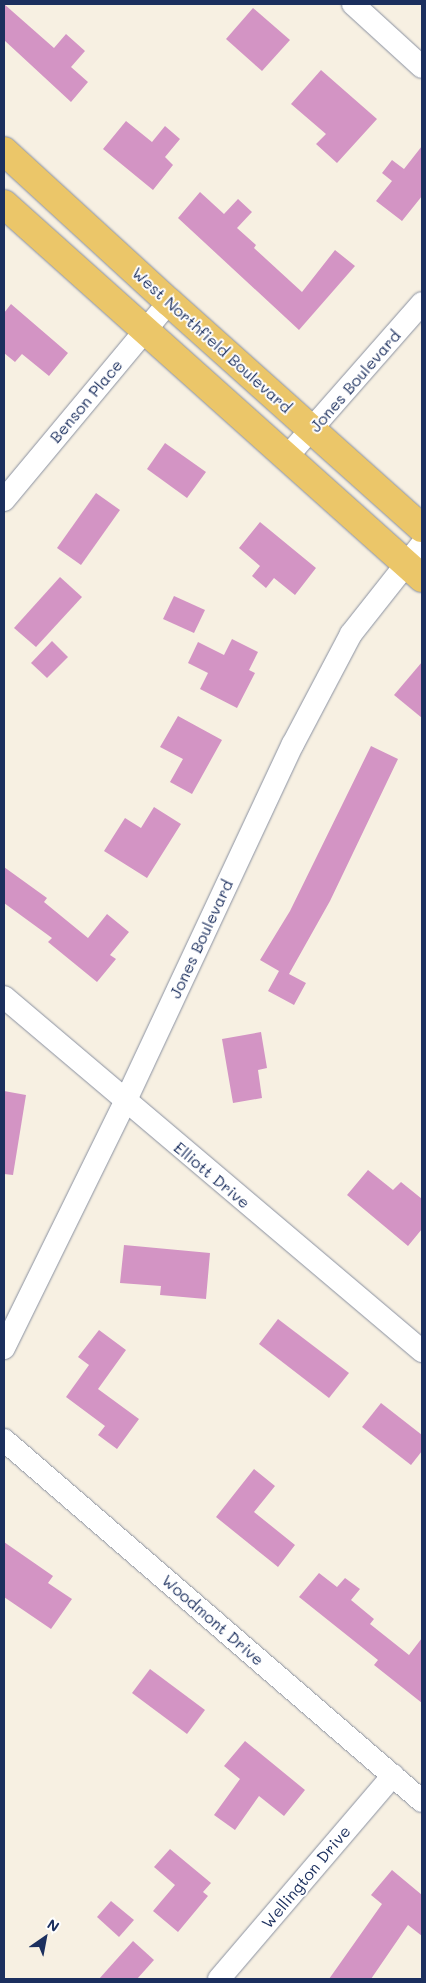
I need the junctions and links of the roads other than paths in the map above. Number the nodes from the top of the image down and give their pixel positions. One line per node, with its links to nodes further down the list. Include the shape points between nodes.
1 (353, 4): 2 (street)
2 (422, 68)
3 (4, 151): 5 (main road, West Northfield Boulevard)
4 (4, 204): 7 (main road)
5 (169, 302): 7 (street, Benson Place); 8 (main road, West Northfield Boulevard)
6 (422, 302): 8 (street, Jones Boulevard)
7 (145, 332): 9 (main road); 10 (street, Benson Place)
8 (312, 430): 9 (street, Jones Boulevard); 11 (main road, West Northfield Boulevard)
9 (286, 458): 12 (main road)
10 (4, 500)
11 (422, 528)
12 (417, 562): 14 (street, Jones Boulevard, via 351,634 293,744)
13 (4, 997): 14 (street, Elliott Drive)
14 (125, 1102): 15 (street, Jones Boulevard); 16 (street, Elliott Drive)
15 (4, 1348)
16 (422, 1350)
17 (4, 1440): 18 (street, Woodmont Drive)
18 (394, 1775): 19 (street, Woodmont Drive); 20 (street, Wellington Drive)
19 (422, 1801)
20 (219, 1979)

